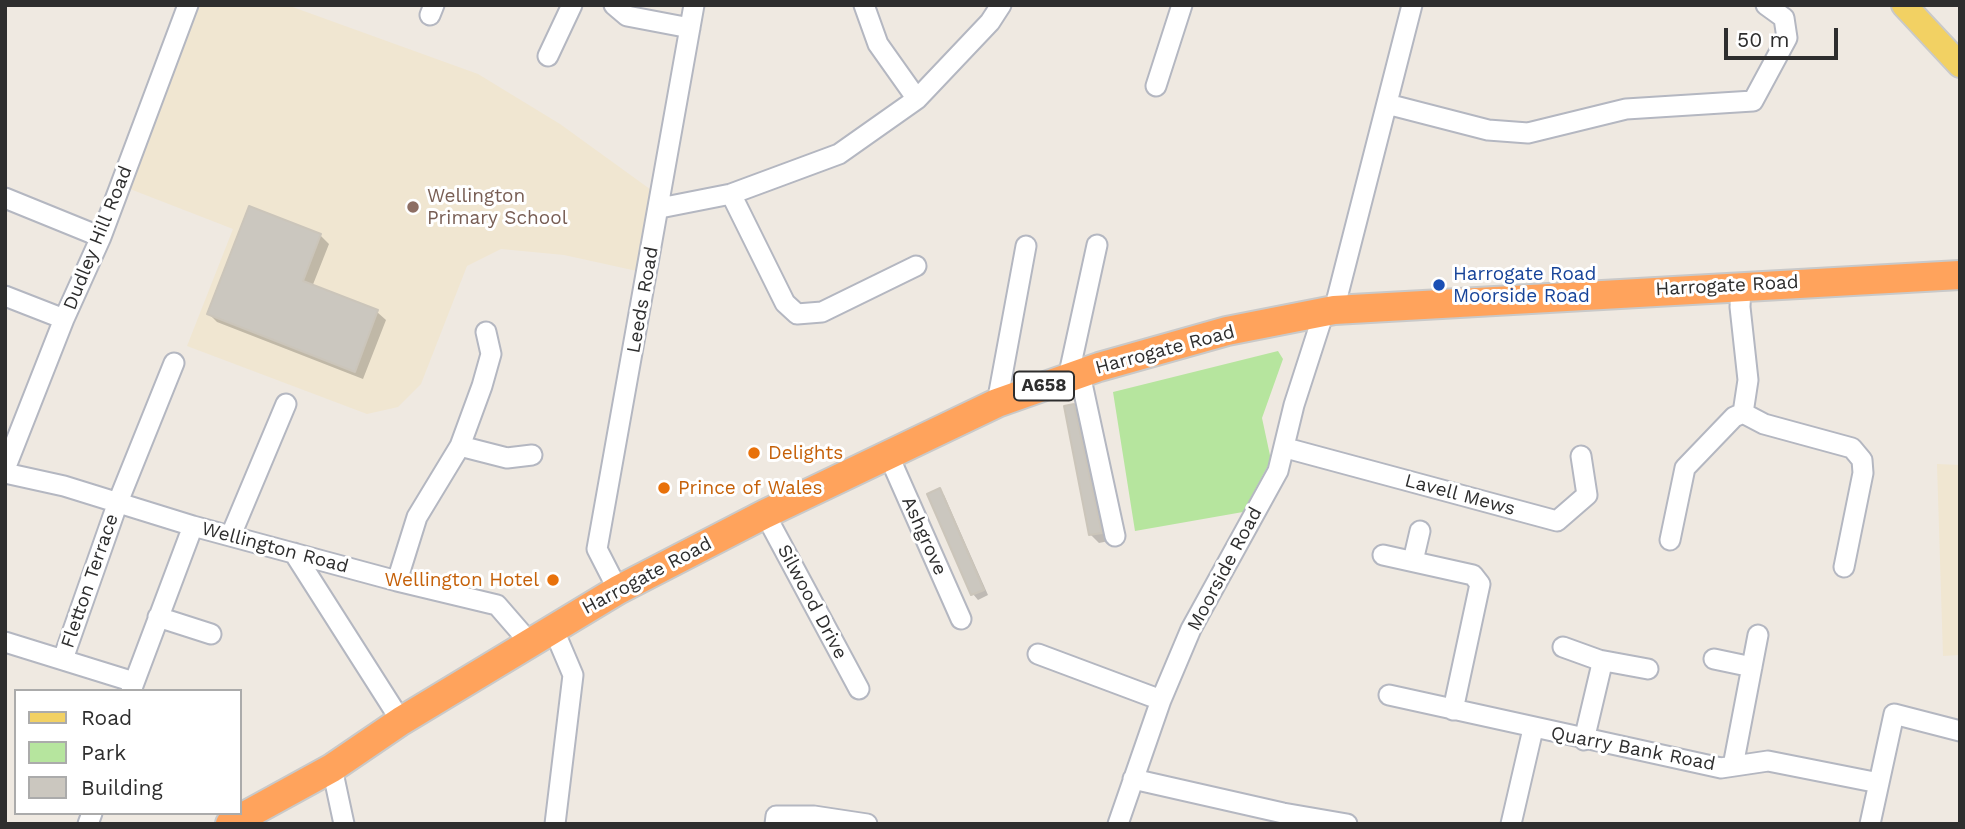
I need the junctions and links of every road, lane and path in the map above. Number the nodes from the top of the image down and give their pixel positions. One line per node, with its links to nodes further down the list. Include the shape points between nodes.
1 (188, 5): 20 (street, Dudley Hill Road)
2 (572, 5): 12 (street)
3 (614, 5): 11 (street, via 627,16)
4 (694, 5): 11 (street, Leeds Road)
5 (864, 5): 15 (street, via 878,44)
6 (1001, 5): 15 (street)
7 (1182, 5): 14 (street)
8 (1412, 5): 16 (street, Moorside Road)
9 (1766, 5): 16 (street, via 1784,18 1787,38 1753,101 1626,109 1528,133 1488,130)
10 (1904, 5): 13 (main road)
11 (690, 28): 19 (street, Leeds Road)
12 (548, 56)
13 (1960, 65)
14 (1156, 86)
15 (917, 99): 17 (street, via 839,154)
16 (1387, 104): 27 (street, Moorside Road)
17 (731, 194): 19 (street); 23 (street, via 785,303 797,314 822,312)
18 (5, 198): 20 (street)
19 (660, 208): 53 (street, Leeds Road, via 597,549)
20 (101, 237): 28 (street, Dudley Hill Road)
21 (1097, 245): 31 (street)
22 (1026, 246): 32 (street)
23 (916, 266)
24 (1960, 275): 25 (highway, Harrogate Road / A658)
25 (1741, 285): 27 (highway, Harrogate Road / A658); 34 (street, via 1748,380)
26 (5, 296): 28 (street)
27 (1329, 311): 31 (highway, Harrogate Road / A658, via 1227,331); 36 (street, Moorside Road, via 1294,405)
28 (64, 319): 40 (street, Dudley Hill Road)
29 (486, 332): 35 (street, via 491,354)
30 (174, 363): 41 (street, Fletton Terrace)
31 (1074, 376): 32 (highway, Harrogate Road / A658); 46 (street)
32 (997, 403): 37 (highway, Harrogate Road / A658)
33 (286, 404): 45 (street)
34 (1743, 413): 47 (street, via 1685,468); 51 (street, via 1764,424 1853,448 1861,460 1863,473)
35 (460, 446): 38 (street, via 507,458); 52 (street, via 417,517)
36 (1286, 448): 39 (street, Lavell Mews, via 1557,521 1587,495); 70 (street, Moorside Road, via 1278,471 1191,629)
37 (888, 454): 42 (highway, Harrogate Road / A658); 55 (street, Ashgrove)
38 (532, 455)
39 (1581, 456)
40 (5, 471): 41 (street, Wellington Road)
41 (118, 502): 43 (street, Wellington Road); 62 (street, Fletton Terrace)
42 (765, 514): 53 (highway, Harrogate Road / A658); 68 (street, Silwood Drive)
43 (192, 526): 45 (street, Wellington Road); 54 (street)
44 (1420, 531): 50 (street)
45 (231, 535): 48 (street, Wellington Road)
46 (1115, 536)
47 (1671, 540)
48 (294, 552): 52 (street, Wellington Road); 72 (street)
49 (1383, 555): 50 (street)
50 (1413, 561): 71 (street, via 1473,575 1480,584)
51 (1844, 567)
52 (397, 581): 58 (street, Wellington Road, via 497,605)
53 (618, 590): 58 (highway, Harrogate Road / A658)
54 (158, 617): 56 (street); 67 (street)
55 (961, 619)
56 (211, 634)
57 (1758, 635): 65 (street)
58 (542, 636): 72 (highway, Harrogate Road / A658); 83 (street, via 573,675)
59 (5, 642): 62 (street)
60 (1563, 647): 64 (street)
61 (1038, 654): 70 (street)
62 (63, 659): 67 (street)
63 (1714, 659): 65 (street)
64 (1599, 660): 66 (street); 75 (street)
65 (1752, 667): 76 (street)
66 (1648, 669)
67 (132, 686)
68 (859, 689)
69 (1389, 695): 71 (street, Quarry Bank Road)
70 (1161, 700): 78 (street, Moorside Road)
71 (1453, 710): 73 (street, Quarry Bank Road)
72 (401, 720): 77 (highway, Harrogate Road / A658)
73 (1533, 729): 75 (street, Quarry Bank Road); 88 (street)
74 (1960, 731): 79 (street, via 1894,714)
75 (1584, 740): 76 (street, Quarry Bank Road, via 1721,768)
76 (1732, 766): 79 (street, Quarry Bank Road, via 1768,761)
77 (332, 768): 81 (highway, Harrogate Road / A658); 82 (street)
78 (1133, 779): 80 (street); 86 (street, Moorside Road)
79 (1879, 783): 89 (street)
80 (1282, 819): 87 (street)
81 (230, 824)
82 (344, 824)
83 (555, 824)
84 (775, 824): 85 (street, via 776,816)
85 (867, 824)
86 (1118, 824)
87 (1347, 824)
88 (1511, 824)
89 (1870, 824)

